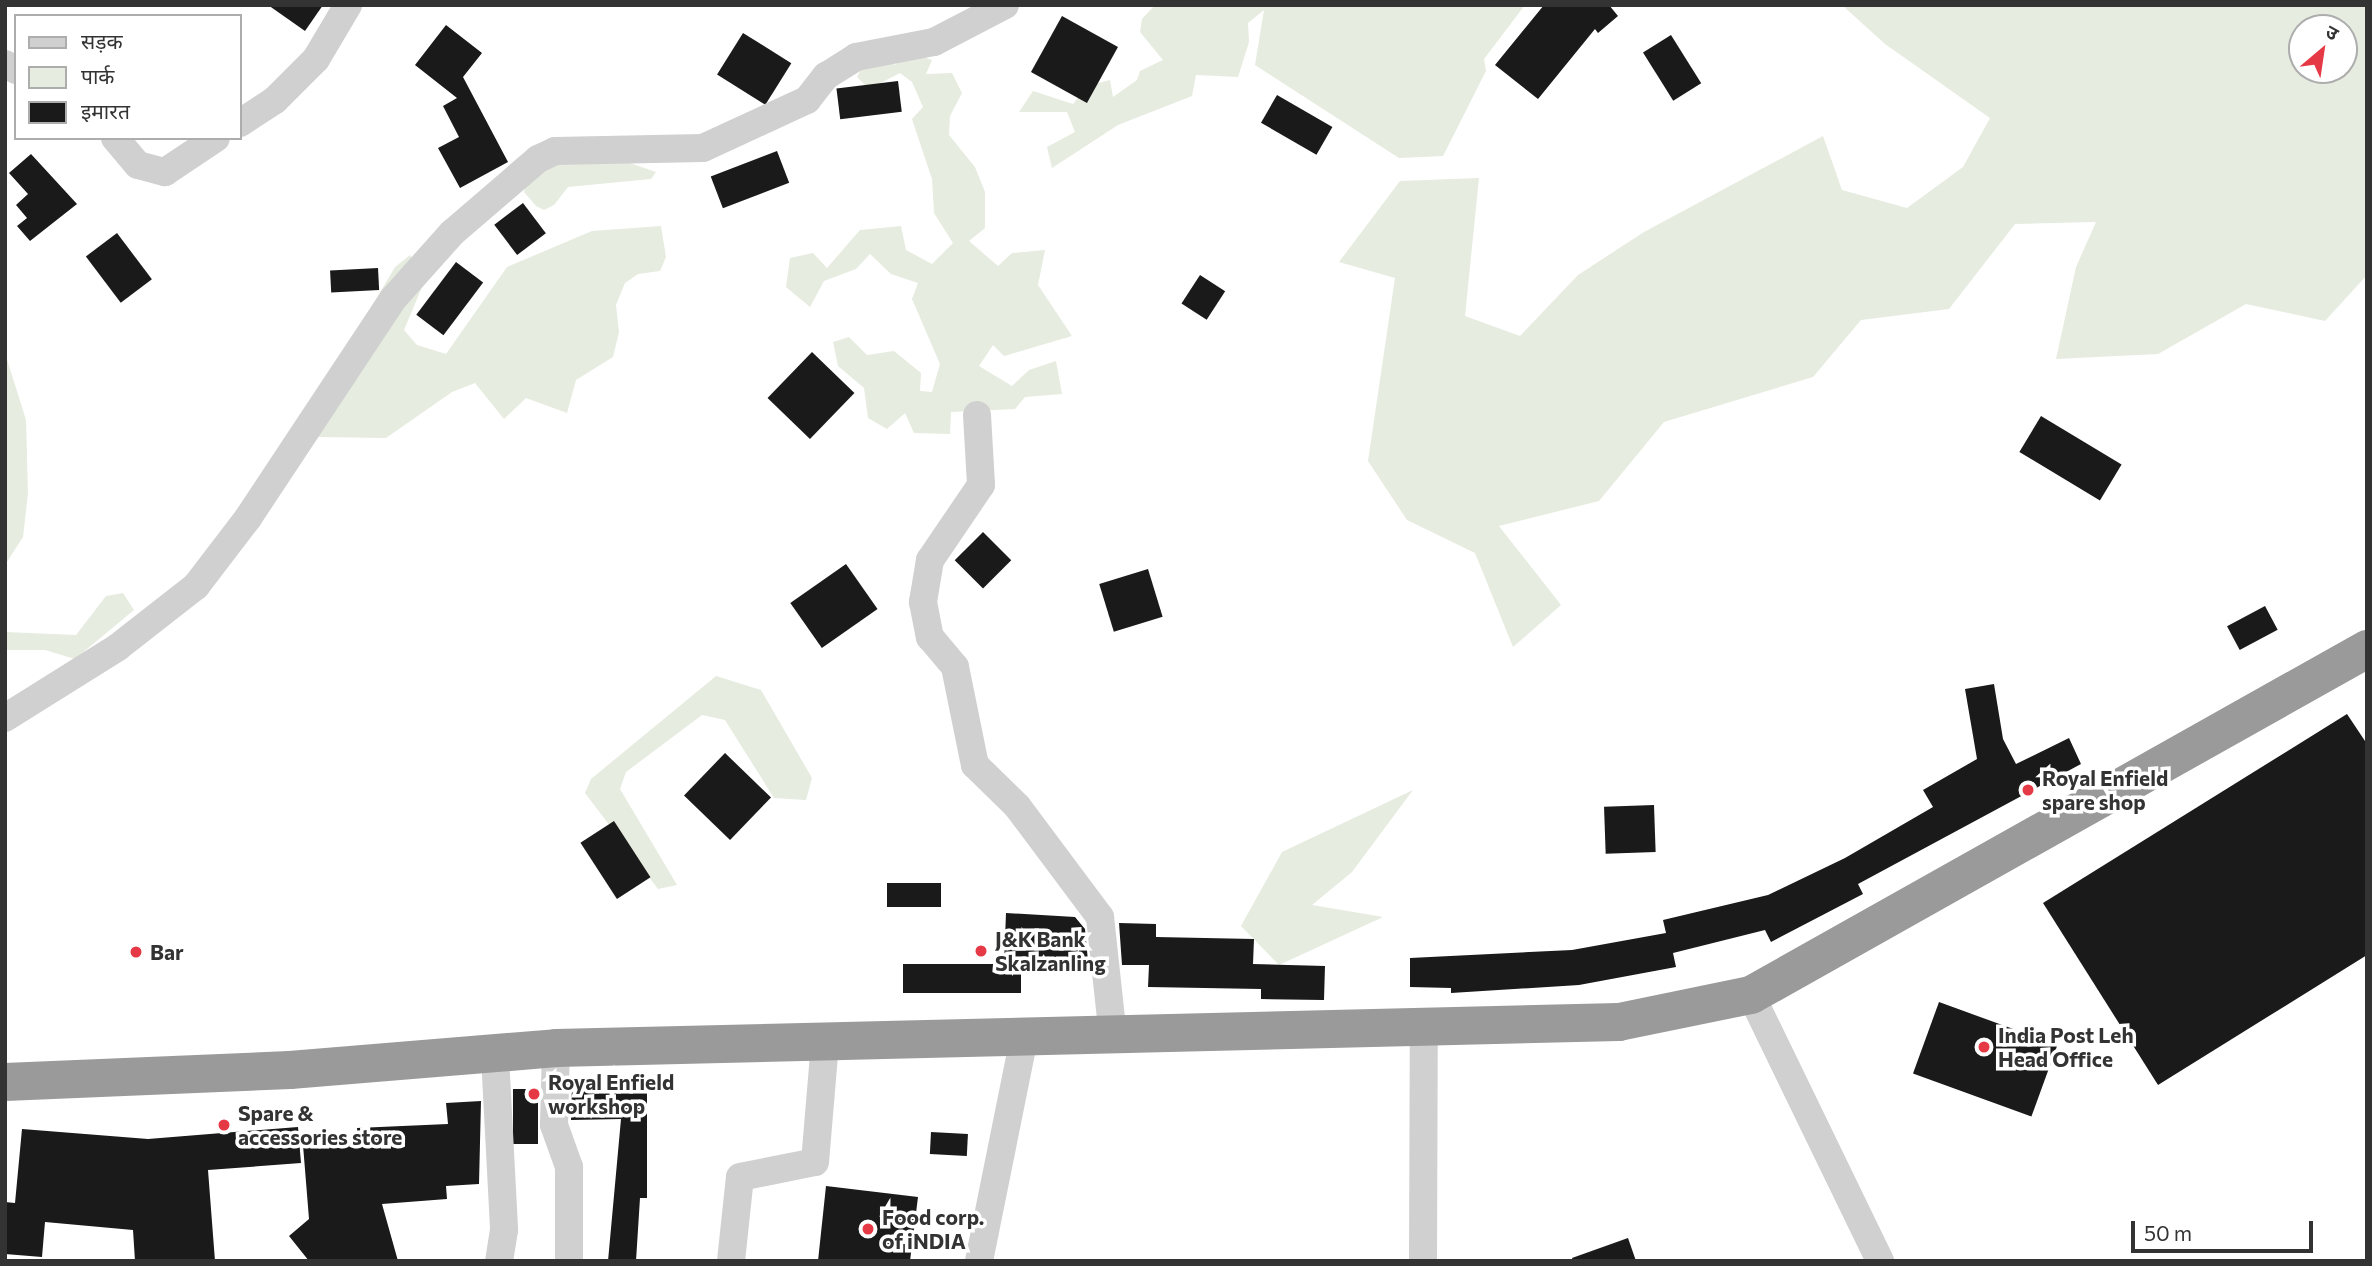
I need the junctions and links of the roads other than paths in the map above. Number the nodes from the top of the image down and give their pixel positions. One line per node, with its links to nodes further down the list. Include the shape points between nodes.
1 (348, 5): 3 (street, via 316,59 275,100)
2 (1005, 5): 8 (street, via 934,42 856,57 826,76 807,100 703,148 555,151 538,159 452,233 393,299 248,519 196,586 118,647)
3 (242, 122)
4 (117, 140): 5 (street, via 138,165 165,172)
5 (213, 140)
6 (977, 415): 11 (street, via 981,485 930,560 923,602 930,637 955,667 975,765 1017,806 1100,917)
7 (2367, 649): 9 (highway)
8 (5, 718)
9 (1751, 995): 10 (highway, via 1619,1022); 22 (street)
10 (1424, 1029): 11 (highway); 21 (street)
11 (1113, 1036): 12 (highway)
12 (1024, 1038): 13 (highway); 20 (street)
13 (825, 1042): 14 (highway); 19 (street, via 815,1162 740,1177)
14 (556, 1048): 15 (highway); 18 (street, via 554,1125 569,1167)
15 (495, 1056): 16 (highway); 17 (street, via 504,1230)
16 (5, 1082)
17 (499, 1261)
18 (569, 1261)
19 (731, 1261)
20 (979, 1261)
21 (1423, 1261)
22 (1880, 1261)

